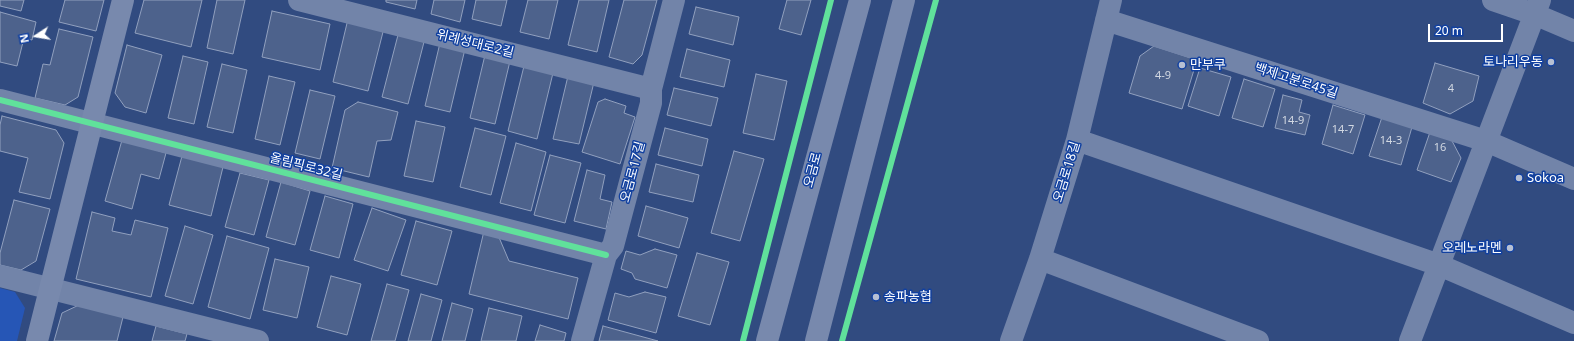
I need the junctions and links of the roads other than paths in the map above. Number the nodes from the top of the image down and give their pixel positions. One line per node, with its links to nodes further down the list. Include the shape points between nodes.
1 (123, 0): 12 (main road)
2 (299, 0): 10 (street, 위례성대로2길)
3 (674, 0): 10 (street, 오금로17길)
4 (860, 0): 25 (main road, 오금로)
5 (904, 0): 26 (main road)
6 (1493, 0): 7 (street)
7 (1537, 7): 9 (street); 14 (street)
8 (1109, 10): 13 (street, 오금로18길); 14 (street, 백제고분로45길)
9 (1574, 31)
10 (651, 89): 16 (street, 오금로17길, via 651,102 613,246)
11 (0, 100): 12 (street, 올림픽로32길)
12 (91, 123): 16 (street, 올림픽로32길); 20 (main road)
13 (1077, 140): 17 (street, 오금로18길); 18 (street)
14 (1486, 141): 15 (street, 백제고분로45길); 18 (street)
15 (1574, 179)
16 (606, 255): 24 (street, 오금로17길)
17 (1040, 259): 27 (street, 오금로18길); 28 (street)
18 (1439, 265): 21 (street); 29 (street)
19 (0, 276): 20 (street)
20 (50, 288): 22 (main road); 23 (street)
21 (1574, 323)
22 (37, 341)
23 (258, 341)
24 (582, 341)
25 (767, 341)
26 (816, 341)
27 (1011, 341)
28 (1258, 341)
29 (1410, 341)

